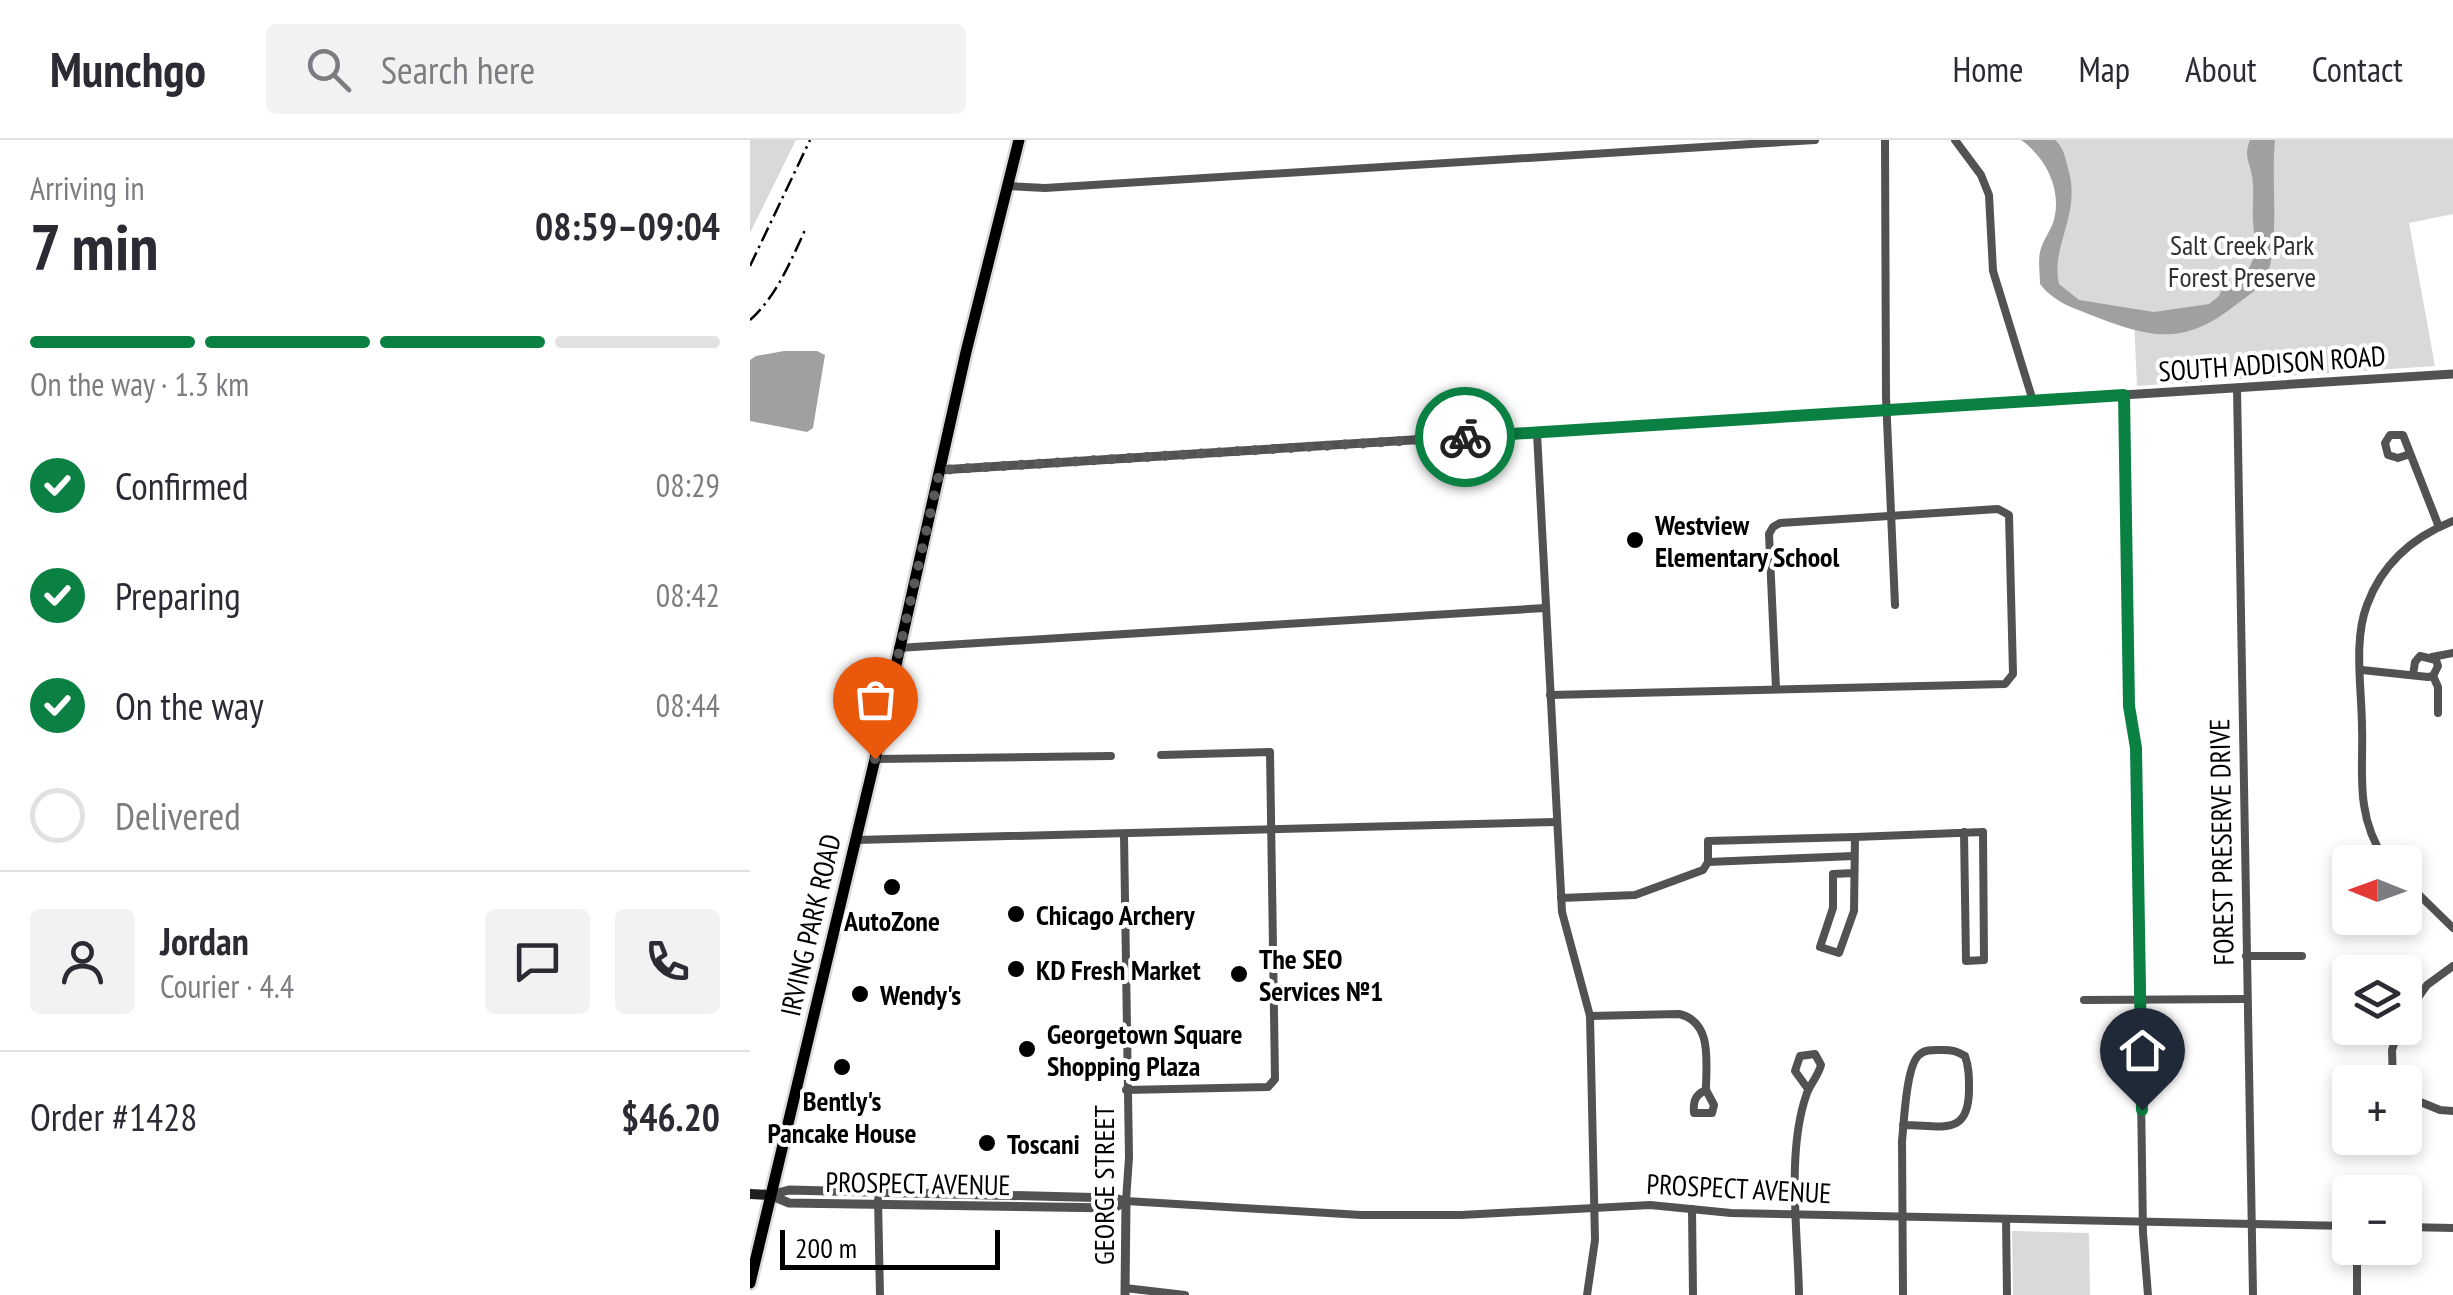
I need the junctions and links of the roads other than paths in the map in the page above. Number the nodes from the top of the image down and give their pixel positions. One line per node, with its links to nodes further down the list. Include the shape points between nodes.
1 (1019, 140): 5 (main road, IRVING PARK ROAD)
2 (1815, 140): 5 (street)
3 (1884, 140): 10 (street)
4 (1956, 140): 9 (street, via 1989,194 1996,283)
5 (1006, 186): 13 (main road, IRVING PARK ROAD)
6 (2453, 374): 7 (street, SOUTH ADDISON ROAD)
7 (2236, 388): 8 (street, SOUTH ADDISON ROAD); 44 (street, FOREST PRESERVE DRIVE)
8 (2124, 395): 9 (street, SOUTH ADDISON ROAD); 48 (street)
9 (2033, 400): 10 (street, SOUTH ADDISON ROAD)
10 (1886, 411): 11 (street, SOUTH ADDISON ROAD); 14 (street)
11 (1538, 433): 13 (street, SOUTH ADDISON ROAD); 18 (street)
12 (2410, 454): 16 (street)
13 (940, 470): 19 (main road, IRVING PARK ROAD)
14 (1891, 516): 17 (street); 25 (street, via 1773,526); 25 (street, via 2006,511 2010,680)
15 (2453, 521): 16 (street)
16 (2438, 527): 22 (street, via 2395,558 2376,586 2364,615)
17 (1894, 605)
18 (1545, 608): 19 (street); 26 (street)
19 (898, 648): 30 (main road, IRVING PARK ROAD)
20 (2453, 654): 21 (street)
21 (2432, 656): 23 (street, via 2420,656); 24 (street)
22 (2362, 670): 23 (street); 37 (street, via 2364,804)
23 (2414, 675): 24 (street)
24 (2434, 676): 27 (street)
25 (1776, 690): 26 (street)
26 (1550, 695): 31 (street)
27 (2438, 713)
28 (1160, 754): 32 (street, via 1270,752)
29 (1111, 756): 30 (street)
30 (875, 759): 36 (main road, IRVING PARK ROAD)
31 (1556, 822): 32 (street); 41 (street)
32 (1272, 830): 34 (street); 52 (street, via 1273,1084)
33 (1964, 832): 33 (street, via 1966,961 1984,960 1983,832); 35 (street)
34 (1124, 835): 36 (street); 52 (street, GEORGE STREET)
35 (1855, 837): 38 (street); 39 (street, via 1708,841)
36 (856, 840): 60 (main road, IRVING PARK ROAD)
37 (2376, 845)
38 (1854, 856): 39 (street); 40 (street)
39 (1708, 862): 41 (street, via 1703,870 1635,896)
40 (1854, 873): 40 (street, via 1854,911 1839,954 1820,946 1833,908 1833,874)
41 (1561, 898): 51 (street)
42 (2422, 898): 43 (street)
43 (2453, 928)
44 (2246, 956): 45 (street); 49 (street, FOREST PRESERVE DRIVE)
45 (2302, 956)
46 (2453, 966): 47 (street)
47 (2422, 992)
48 (2140, 999): 49 (street); 50 (street); 68 (street)
49 (2245, 999): 69 (street, FOREST PRESERVE DRIVE)
50 (2084, 1000)
51 (1590, 1016): 53 (street, via 1691,1017 1704,1033); 64 (street)
52 (1126, 1090): 61 (street, GEORGE STREET)
53 (1706, 1090)
54 (1808, 1090): 54 (street, via 1795,1071 1800,1056 1816,1054 1821,1065); 65 (street)
55 (2422, 1104): 56 (street)
56 (2453, 1110)
57 (1903, 1126): 57 (street, via 1918,1055 1951,1050 1965,1056 1964,1119); 66 (street)
58 (877, 1193): 60 (street, PROSPECT AVENUE); 61 (street, PROSPECT AVENUE); 62 (street)
59 (750, 1194): 60 (main road, PROSPECT AVENUE)
60 (770, 1195): 62 (street, PROSPECT AVENUE, via 789,1203); 74 (main road, IRVING PARK ROAD)
61 (1126, 1202): 62 (street, PROSPECT AVENUE, via 1114,1208); 64 (street, PROSPECT AVENUE, via 1361,1215); 75 (street, GEORGE STREET)
62 (879, 1205): 76 (street)
63 (1692, 1209): 64 (street, PROSPECT AVENUE); 65 (street, PROSPECT AVENUE); 79 (street)
64 (1595, 1210): 78 (street)
65 (1797, 1214): 66 (street, PROSPECT AVENUE); 80 (street)
66 (1902, 1218): 67 (street, PROSPECT AVENUE); 81 (street)
67 (2006, 1219): 68 (street, PROSPECT AVENUE); 82 (street)
68 (2143, 1222): 69 (street, PROSPECT AVENUE); 83 (street)
69 (2249, 1224): 70 (street, PROSPECT AVENUE); 84 (street, FOREST PRESERVE DRIVE)
70 (2332, 1226)
71 (2422, 1227): 72 (street)
72 (2453, 1228)
73 (2357, 1265): 85 (street)
74 (750, 1283)
75 (1125, 1292): 77 (street)
76 (880, 1295)
77 (1185, 1295)
78 (1587, 1295)
79 (1692, 1295)
80 (1798, 1295)
81 (1904, 1295)
82 (2007, 1295)
83 (2148, 1295)
84 (2253, 1295)
85 (2357, 1295)

